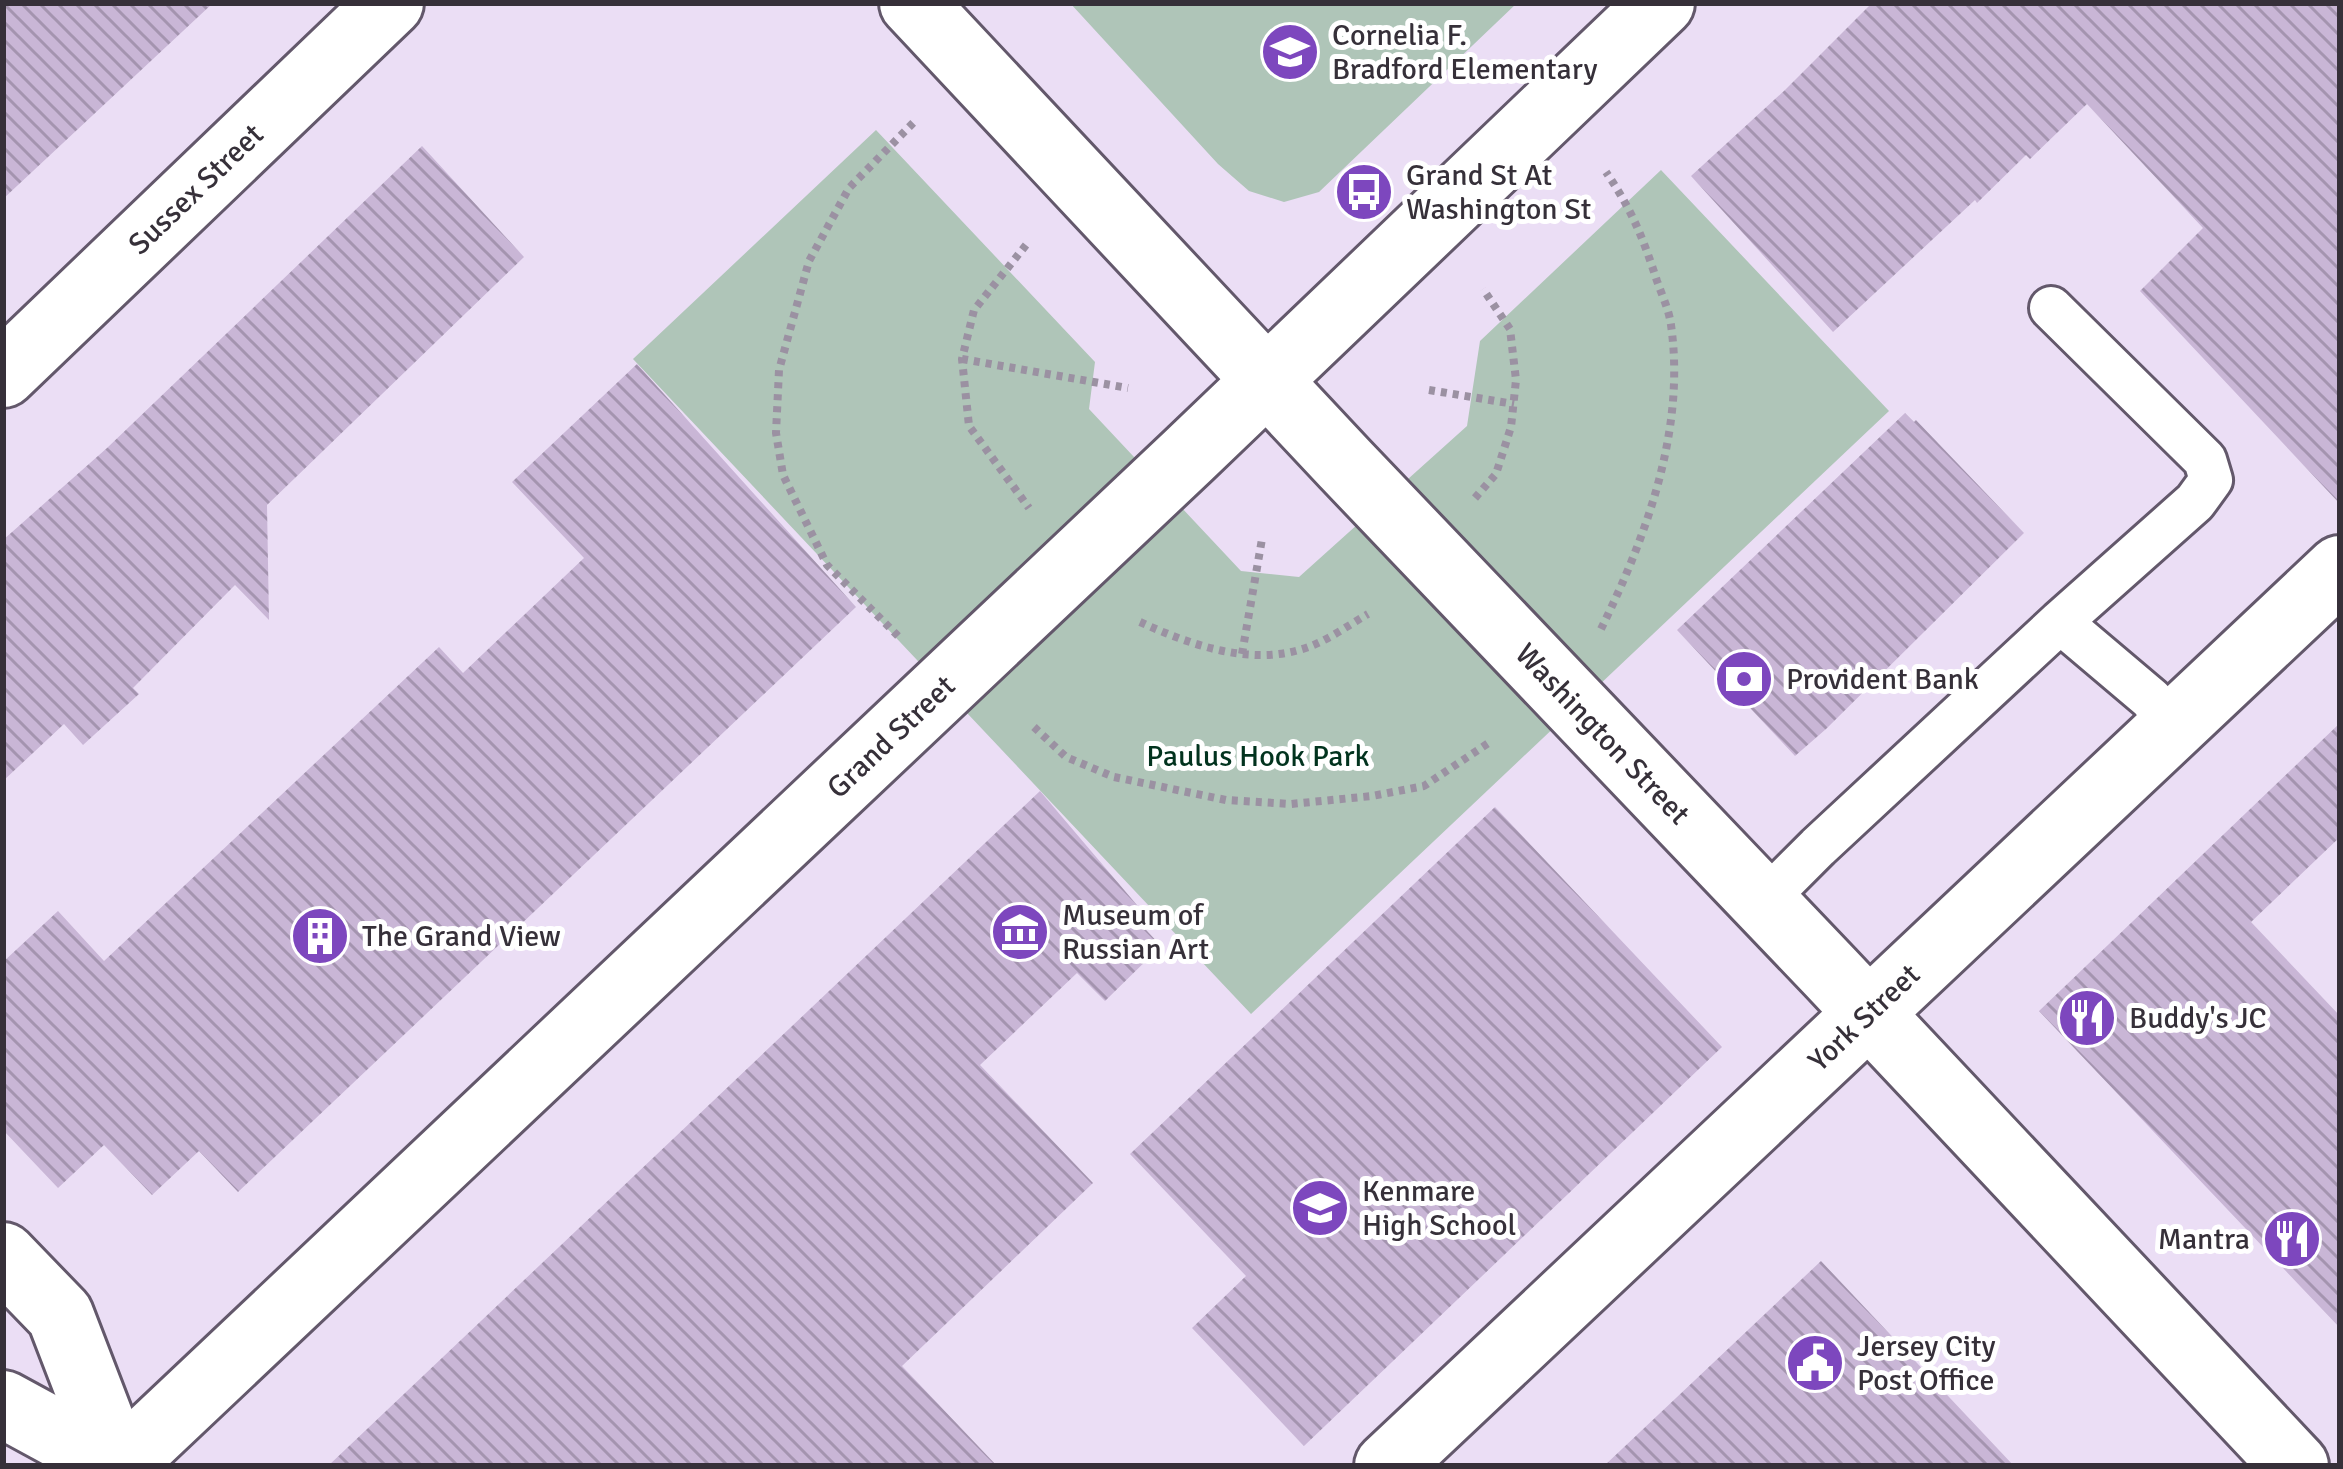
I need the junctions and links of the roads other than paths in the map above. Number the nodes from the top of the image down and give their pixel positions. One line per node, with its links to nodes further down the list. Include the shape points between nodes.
1 (390, 3): 5 (street, Sussex Street)
2 (913, 3): 6 (street, Washington Street)
3 (1661, 3): 6 (street, Grand Street)
4 (2050, 308): 8 (lane, via 2205,460 2211,479)
5 (3, 374)
6 (1267, 380): 10 (street, Washington Street); 14 (street, Grand Street)
7 (2340, 569): 9 (street, York Street)
8 (2060, 622): 9 (lane); 10 (lane)
9 (2172, 726): 11 (street, York Street)
10 (1763, 902): 11 (street, Washington Street)
11 (1868, 1012): 15 (street, York Street); 16 (street, Washington Street)
12 (3, 1256): 14 (street, via 61,1315)
13 (3, 1404): 14 (street)
14 (118, 1466)
15 (1388, 1466)
16 (2295, 1466)

